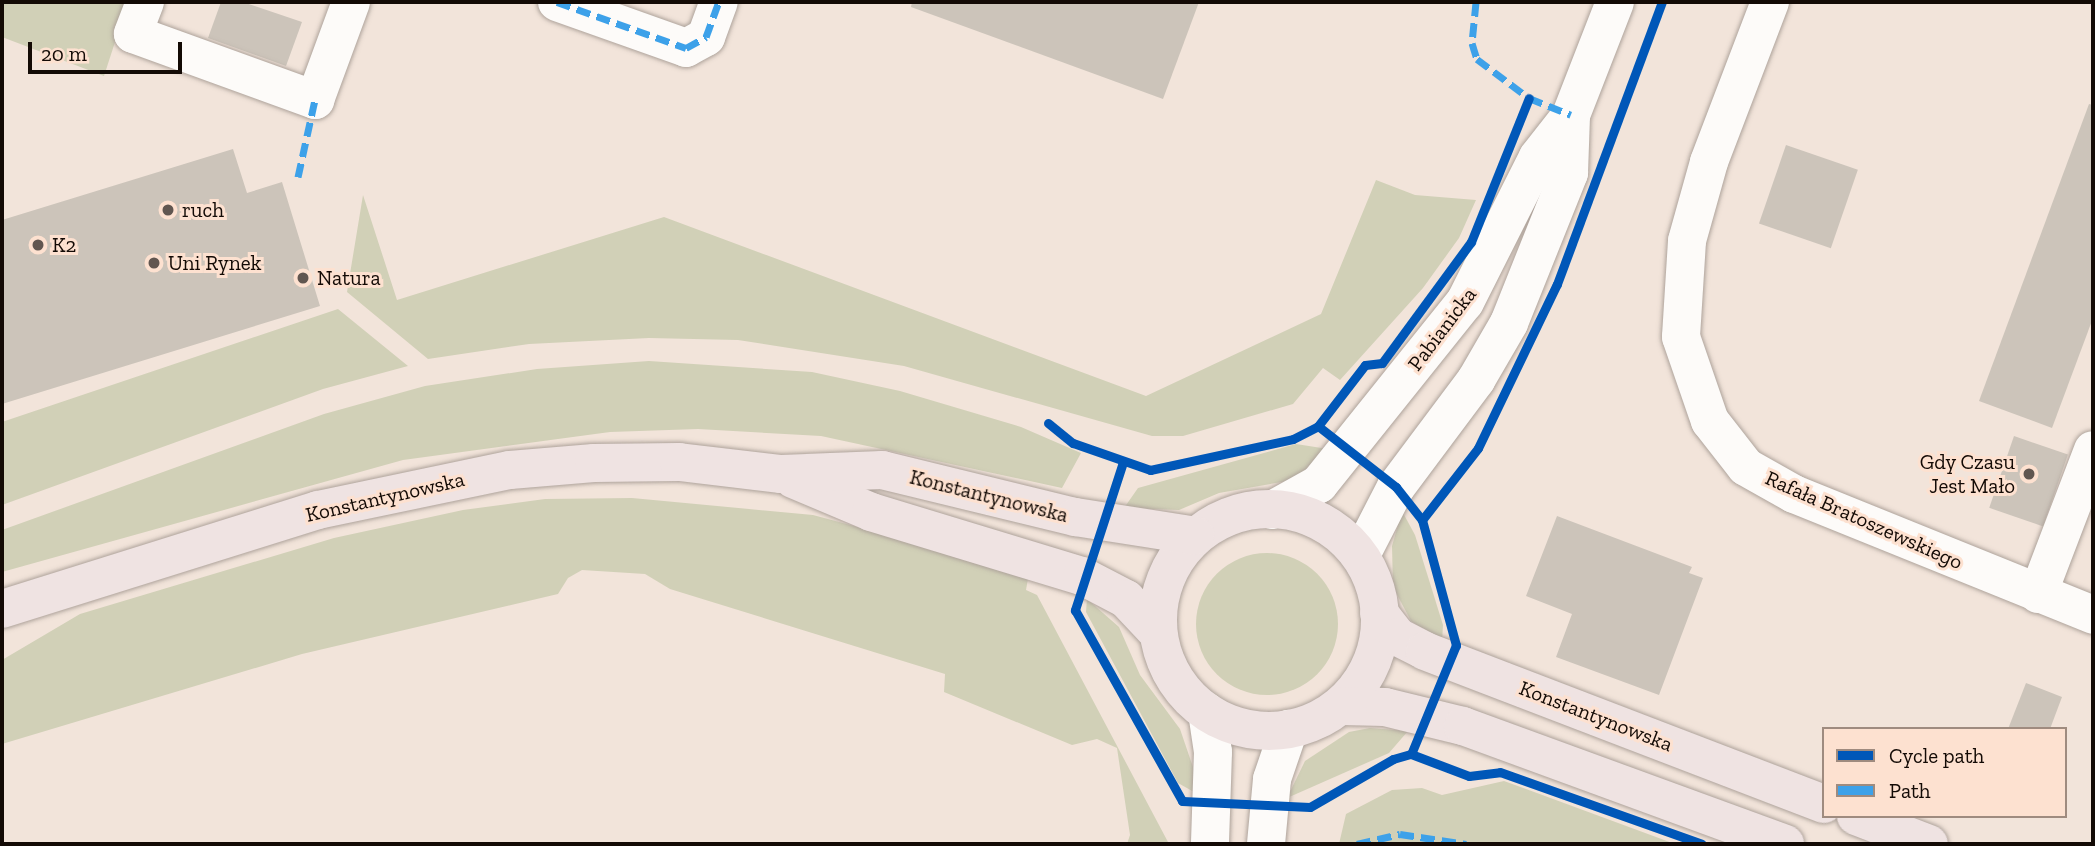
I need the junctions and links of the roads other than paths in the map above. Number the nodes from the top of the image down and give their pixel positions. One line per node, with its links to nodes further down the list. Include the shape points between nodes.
1 (145, 2): 2 (street, via 133,34 315,100)
2 (351, 2)
3 (556, 2): 4 (street, via 687,48 706,37)
4 (719, 2)
5 (1615, 2): 7 (street, Pabianicka)
6 (1770, 2): 13 (street, Rafała Bratoszewskiego, via 1709,162 1687,241 1681,337 1710,421 1746,467 1794,494)
7 (1571, 115): 10 (street, Pabianicka, via 1538,157 1497,248 1465,302 1319,484); 12 (street, Pabianicka, via 1569,173 1508,323 1476,380 1396,487)
8 (2093, 450): 13 (street)
9 (781, 474): 11 (main road, Konstantynowska, via 882,470 1075,517); 14 (main road, Konstantynowska, via 679,462 510,470 318,510); 17 (main road, Konstantynowska, via 871,512 1082,576 1126,599)
10 (1272, 510): 11 (main road, via 1224,520); 12 (main road, via 1298,512 1322,522)
11 (1196, 536): 17 (main road, via 1163,579)
12 (1361, 555): 15 (main road)
13 (2038, 594): 16 (street, Rafała Bratoszewskiego)
14 (2, 609)
15 (1379, 613): 18 (main road, via 1373,659); 21 (main road, Konstantynowska, via 1398,637 1425,651)
16 (2093, 615)
17 (1156, 631): 19 (main road, via 1179,686)
18 (1342, 706): 20 (main road, via 1326,718); 25 (main road, via 1385,707 1463,726)
19 (1208, 712): 20 (main road, via 1237,725); 23 (street, via 1213,752)
20 (1289, 729): 24 (street, via 1272,779)
21 (1822, 803)
22 (1861, 818): 26 (main road)
23 (1210, 844)
24 (1266, 844)
25 (1785, 844)
26 (1929, 844)

